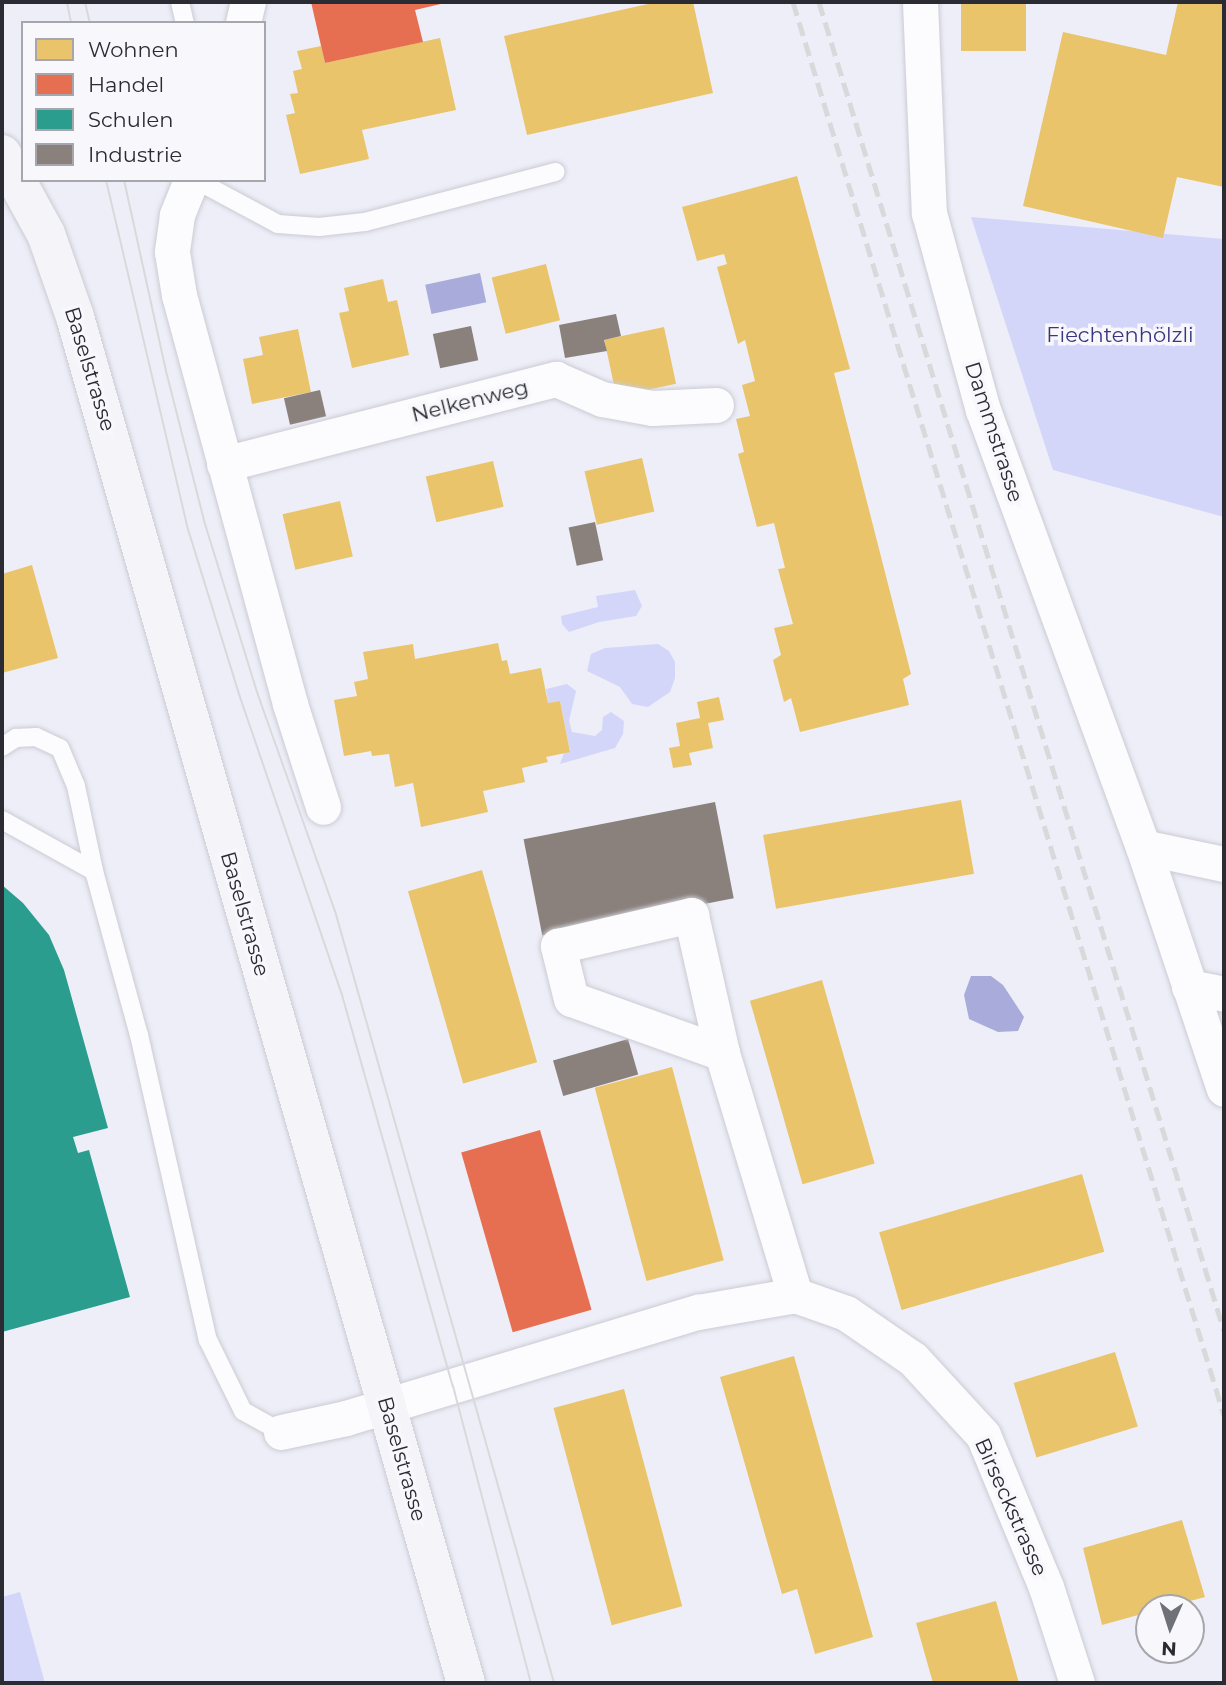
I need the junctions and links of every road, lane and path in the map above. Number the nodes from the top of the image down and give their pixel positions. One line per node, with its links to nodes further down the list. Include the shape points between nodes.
1 (180, 2): 4 (lane)
2 (248, 2): 5 (street)
3 (920, 2): 15 (street, Dammstrasse, via 929,213 983,410)
4 (185, 21)
5 (243, 21)
6 (2, 154): 23 (main road, Baselstrasse, via 46,234 75,317)
7 (556, 172): 9 (lane, via 365,222 319,227 278,224)
8 (190, 182): 11 (street, via 177,215 172,252)
9 (200, 182)
10 (716, 405): 11 (street, Nelkenweg, via 652,408 602,399 555,379)
11 (224, 464): 13 (street)
12 (2, 747): 17 (lane, via 16,738 36,737 60,748 76,786)
13 (323, 807)
14 (2, 820): 17 (lane)
15 (1143, 847): 16 (street); 18 (street, Dammstrasse)
16 (1224, 864)
17 (94, 871): 24 (lane, via 139,1035 208,1340 243,1411)
18 (1189, 987): 19 (street); 21 (street, Dammstrasse)
19 (1224, 994)
20 (722, 1053): 20 (street, via 691,915 558,946 571,999); 22 (street)
21 (1224, 1089)
22 (795, 1296): 23 (street, Birseckstrasse, via 698,1312); 26 (street, Birseckstrasse, via 846,1313 913,1359 983,1435 1046,1587)
23 (386, 1405): 24 (street, Birseckstrasse); 25 (main road, Baselstrasse)
24 (281, 1432)
25 (466, 1683)
26 (1077, 1683)

